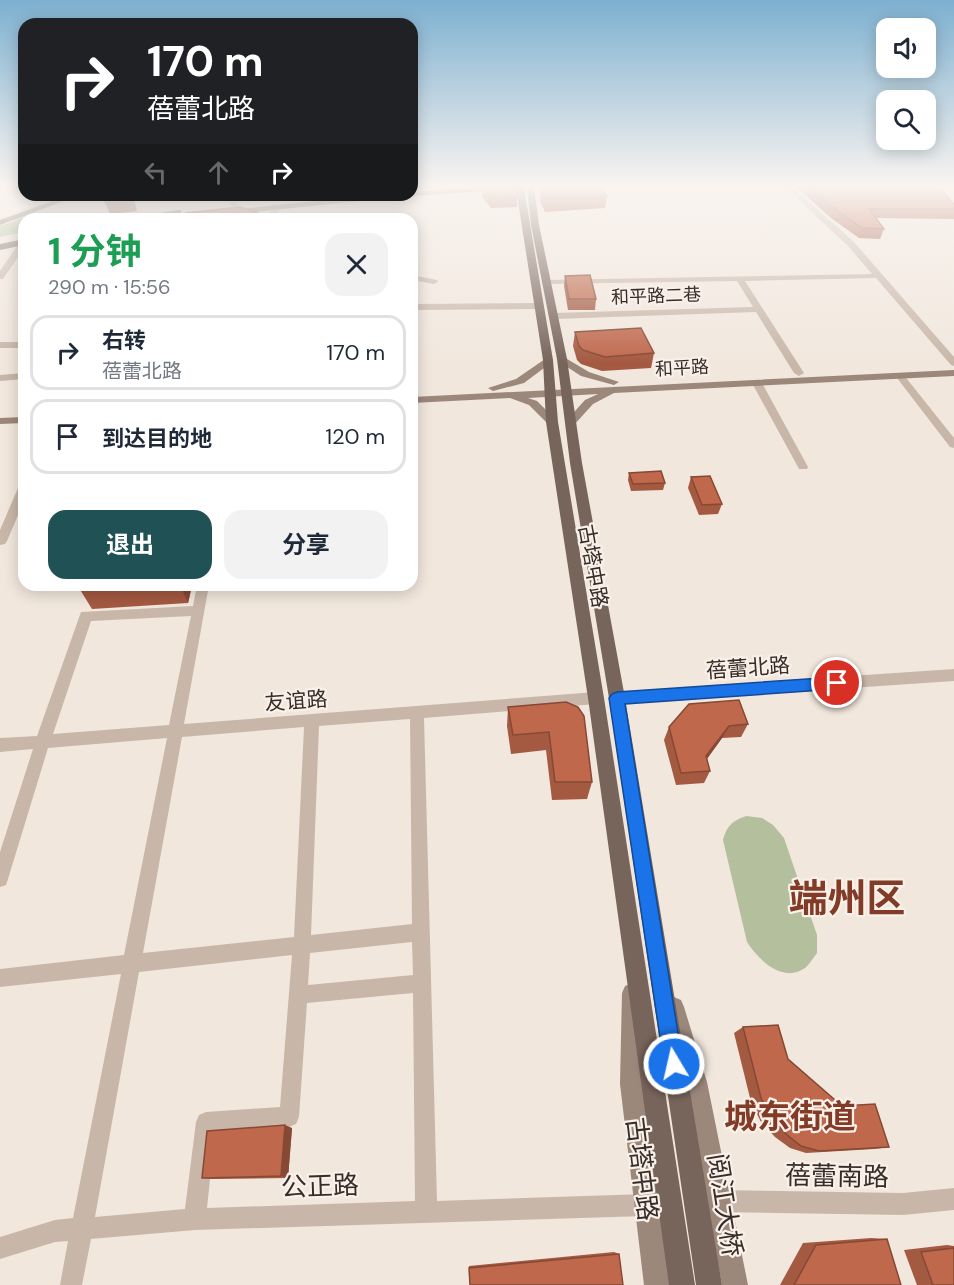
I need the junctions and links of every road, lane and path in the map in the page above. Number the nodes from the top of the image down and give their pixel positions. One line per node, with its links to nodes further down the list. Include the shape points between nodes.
1 (532, 244): 11 (main road, 古塔中路)
2 (536, 244): 10 (main road, 古塔中路)
3 (851, 244): 5 (street)
4 (18, 251): 6 (street)
5 (878, 276): 8 (street); 19 (street)
6 (0, 277)
7 (418, 279): 9 (street)
8 (740, 279): 10 (street); 13 (street)
9 (434, 282)
10 (547, 282): 14 (main road, 古塔中路)
11 (538, 306): 12 (street); 18 (main road, 古塔中路)
12 (418, 307)
13 (759, 309): 14 (street, 和平路二巷); 20 (street)
14 (554, 316): 17 (main road, 古塔中路)
15 (0, 345): 16 (street)
16 (18, 345)
17 (562, 359): 26 (main road, via 585,374); 27 (main road, 古塔中路)
18 (548, 360): 28 (main road, 古塔中路); 30 (main road, via 520,381)
19 (954, 365): 20 (main road, 和平路)
20 (799, 373): 26 (main road, 和平路)
21 (954, 374): 23 (main road, 和平路)
22 (18, 376): 24 (street)
23 (900, 376): 25 (main road, 和平路); 38 (street)
24 (0, 378)
25 (757, 383): 26 (main road, 和平路); 41 (street)
26 (616, 386): 27 (main road, 和平路); 37 (main road, via 594,399)
27 (566, 388): 28 (main road, 和平路); 37 (main road, 古塔中路)
28 (550, 389): 30 (main road, 和平路); 36 (main road, 古塔中路)
29 (418, 392): 30 (main road, 和平路)
30 (493, 392): 31 (main road, 和平路); 36 (main road, via 533,403)
31 (418, 399)
32 (18, 411): 33 (main road)
33 (0, 412)
34 (18, 420): 35 (main road)
35 (0, 421)
36 (552, 422): 40 (main road, 古塔中路)
37 (570, 423): 39 (main road, 古塔中路)
38 (954, 445)
39 (576, 463): 40 (main road); 48 (main road, 古塔中路)
40 (559, 465): 47 (main road, 古塔中路)
41 (803, 467)
42 (18, 502): 43 (street)
43 (1, 541)
44 (202, 591): 45 (street)
45 (198, 611): 51 (street); 52 (street, via 86,616)
46 (954, 675): 48 (street, 蓓蕾北路)
47 (596, 698): 49 (street, 友谊路); 56 (main road, 古塔中路)
48 (617, 698): 58 (main road, 古塔中路)
49 (417, 713): 50 (street, 友谊路); 55 (street)
50 (312, 721): 51 (street, 友谊路); 57 (street)
51 (174, 731): 52 (street, 友谊路); 59 (street)
52 (43, 741): 53 (street, 友谊路); 54 (street)
53 (0, 745)
54 (0, 879)
55 (421, 932): 57 (street); 61 (street)
56 (632, 944): 66 (main road, 古塔中路, via 631,1084); 73 (main road, 古塔中路)
57 (302, 946): 59 (street); 62 (street)
58 (655, 947): 63 (main road, 古塔中路); 65 (main road, 古塔中路, via 696,1082)
59 (131, 964): 60 (street); 69 (street)
60 (0, 978)
61 (422, 982): 62 (street); 67 (street)
62 (298, 995): 68 (street, via 289,1117 206,1122)
63 (684, 1134): 74 (main road, 阅江大桥)
64 (954, 1199): 65 (street, 蓓蕾南路, via 903,1204)
65 (720, 1201): 75 (main road, 古塔中路)
66 (646, 1205): 67 (street, 公正路); 72 (main road, 古塔中路)
67 (426, 1211): 68 (street, 公正路)
68 (195, 1219): 69 (street, 公正路)
69 (82, 1227): 70 (street, 公正路); 71 (street)
70 (0, 1248)
71 (71, 1285)
72 (657, 1285)
73 (682, 1285)
74 (709, 1285)
75 (735, 1285)

